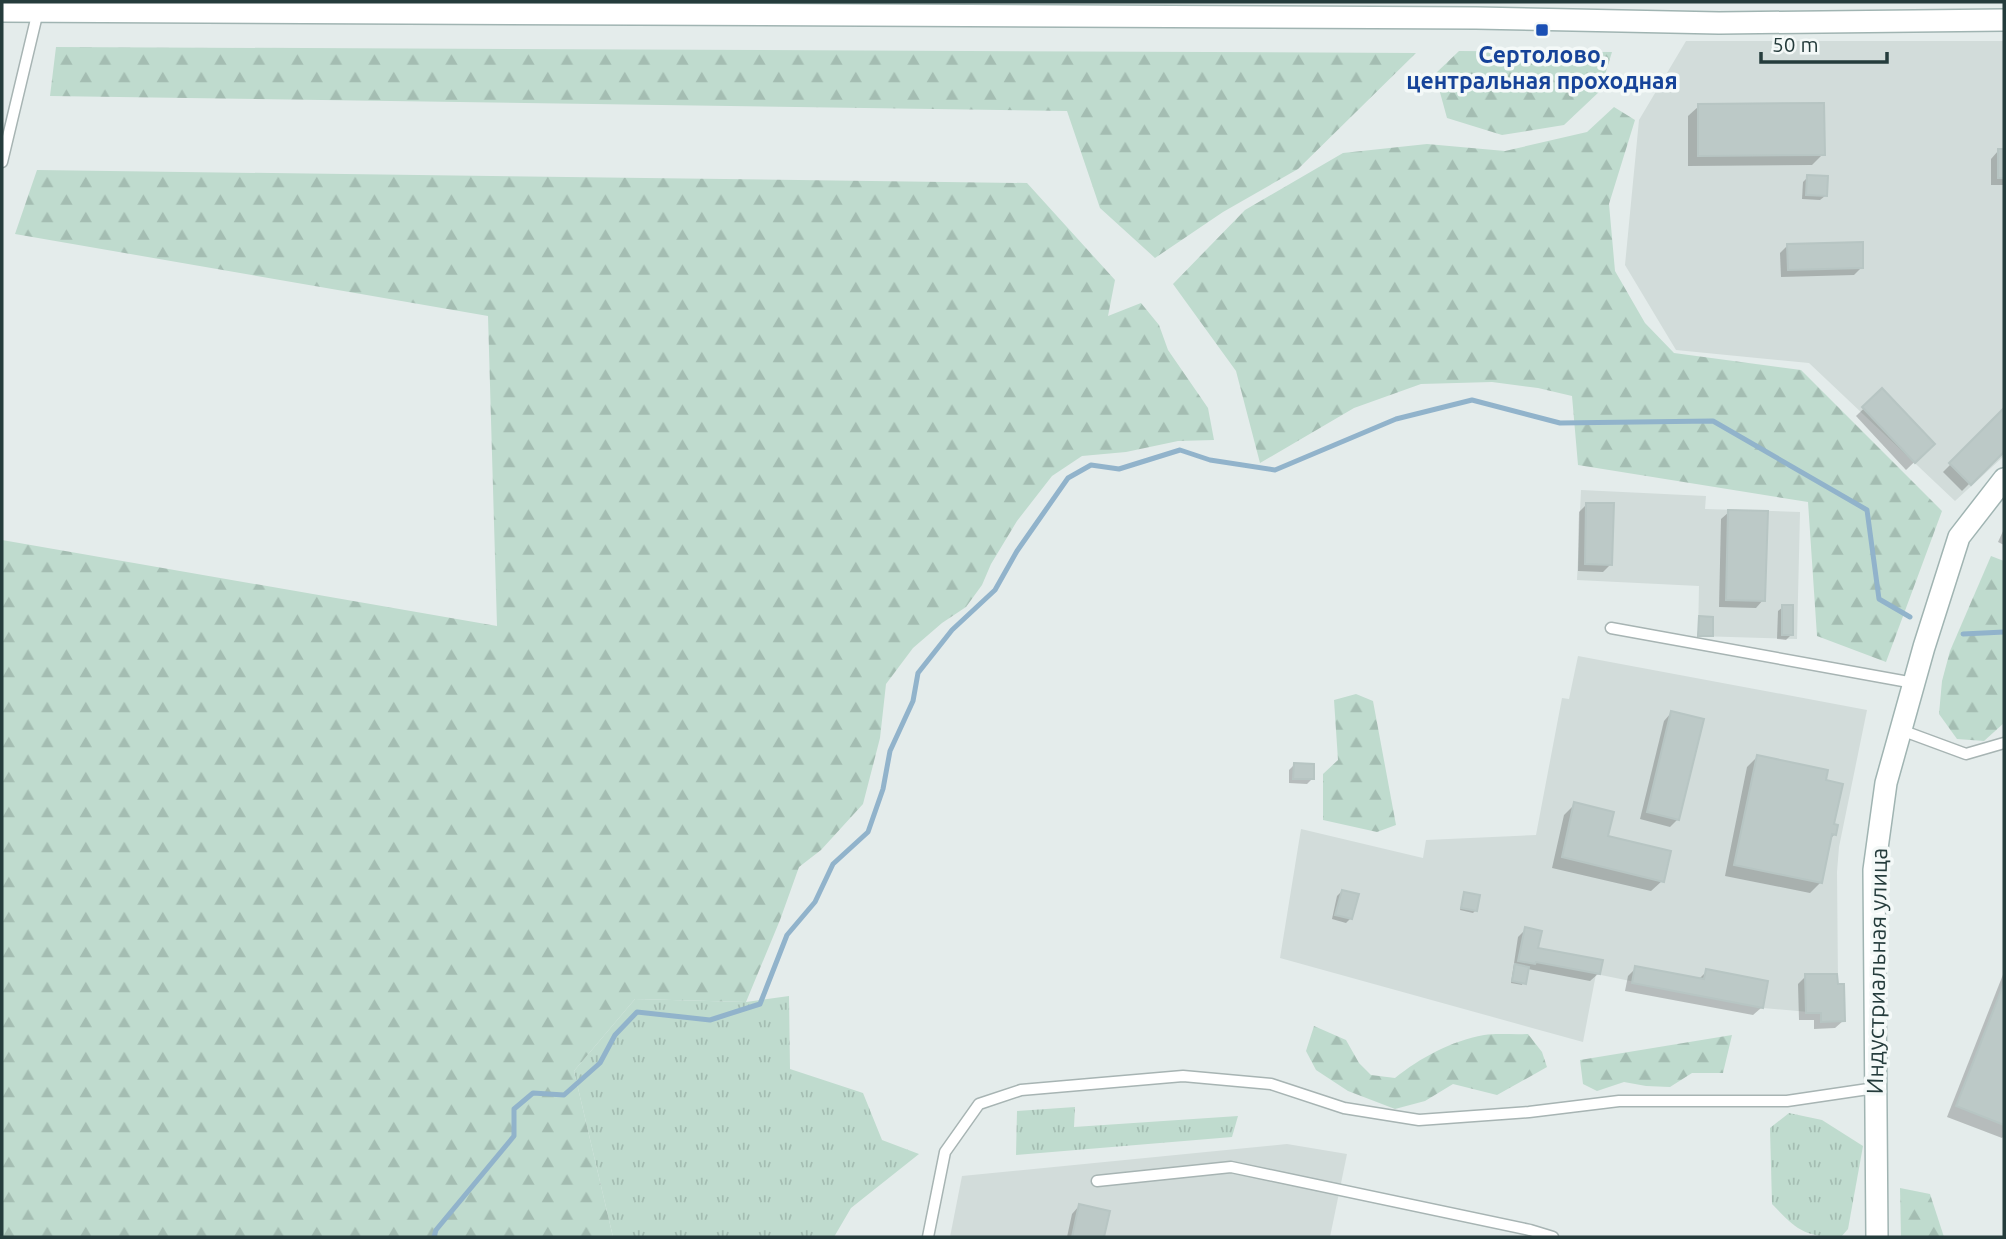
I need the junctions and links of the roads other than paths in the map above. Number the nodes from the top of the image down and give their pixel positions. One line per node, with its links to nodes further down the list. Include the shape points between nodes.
1 (38, 10): 2 (main road); 3 (main road, via 1476,14 1719,23); 4 (lane)
2 (2, 11)
3 (2004, 20)
4 (2, 162)
5 (2004, 479): 7 (main road, Индустриальная улица, via 1959,537)
6 (1611, 628): 7 (lane)
7 (1914, 683): 8 (main road, Индустриальная улица)
8 (1901, 730): 9 (lane, via 1966,754); 10 (main road, Индустриальная улица, via 1886,783 1874,870)
9 (2004, 743)
10 (1875, 1088): 12 (lane, via 1787,1101 1619,1101 1419,1119 1344,1108 1271,1084 1183,1076 1021,1090 979,1104 945,1152); 14 (main road, Индустриальная улица)
11 (1097, 1181): 13 (lane, via 1231,1167)
12 (928, 1237)
13 (1553, 1237)
14 (1877, 1237)

